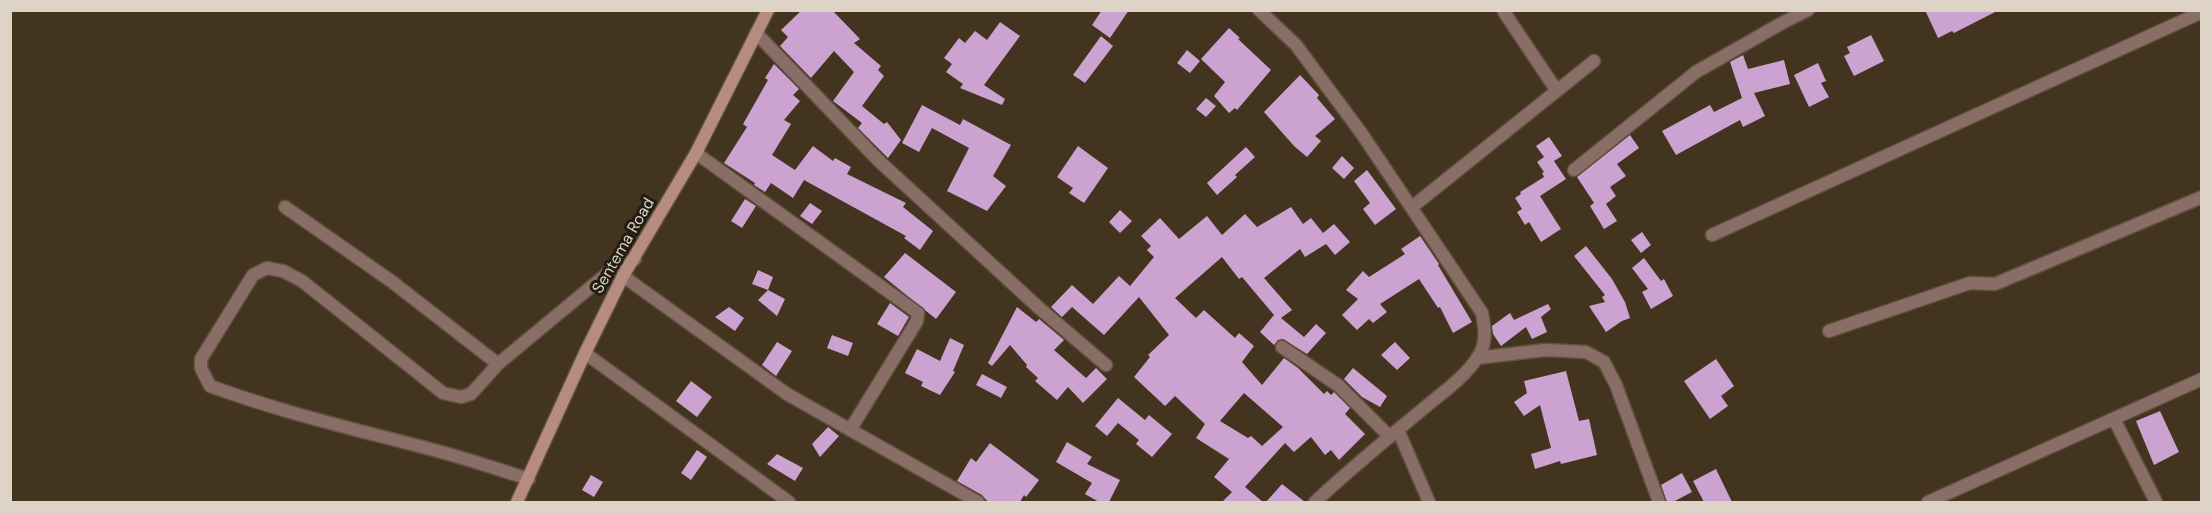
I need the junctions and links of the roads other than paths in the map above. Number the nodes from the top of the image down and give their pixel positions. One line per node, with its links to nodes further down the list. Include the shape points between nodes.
1 (768, 10): 6 (main road, Sentema Road)
2 (1259, 10): 13 (street, via 1296,45)
3 (1808, 10): 10 (street, via 1696,72)
4 (1504, 12): 8 (street)
5 (2202, 12): 14 (street)
6 (756, 33): 9 (main road, Sentema Road); 22 (street, via 879,161)
7 (1594, 61): 8 (street)
8 (1557, 91): 13 (street)
9 (696, 153): 15 (main road, Sentema Road); 25 (street, via 918,313 917,321)
10 (1574, 170)
11 (2202, 197): 17 (street, via 1995,284 1970,283)
12 (285, 207): 21 (street, via 391,281)
13 (1412, 207): 20 (street, via 1482,313 1484,346)
14 (1712, 235)
15 (635, 259): 16 (main road, Sentema Road); 21 (street, via 610,271)
16 (623, 276): 19 (main road, Sentema Road); 25 (street, via 787,394)
17 (1829, 331)
18 (1282, 346): 26 (street, via 1339,386)
19 (585, 353): 27 (main road, Sentema Road); 29 (street)
20 (1478, 358): 26 (street); 33 (street, via 1545,350 1586,351 1604,362)
21 (498, 364): 27 (street, via 471,394 461,398 443,393 302,281 267,268 253,275 201,359 210,386 248,400)
22 (1106, 365)
23 (2202, 379): 24 (street)
24 (2114, 419): 34 (street); 35 (street)
25 (850, 430): 30 (street)
26 (1394, 433): 31 (street); 32 (street)
27 (529, 479): 28 (main road, Sentema Road)
28 (517, 502)
29 (789, 502)
30 (978, 502)
31 (1315, 502)
32 (1429, 502)
33 (1659, 502)
34 (1928, 502)
35 (2156, 502)

